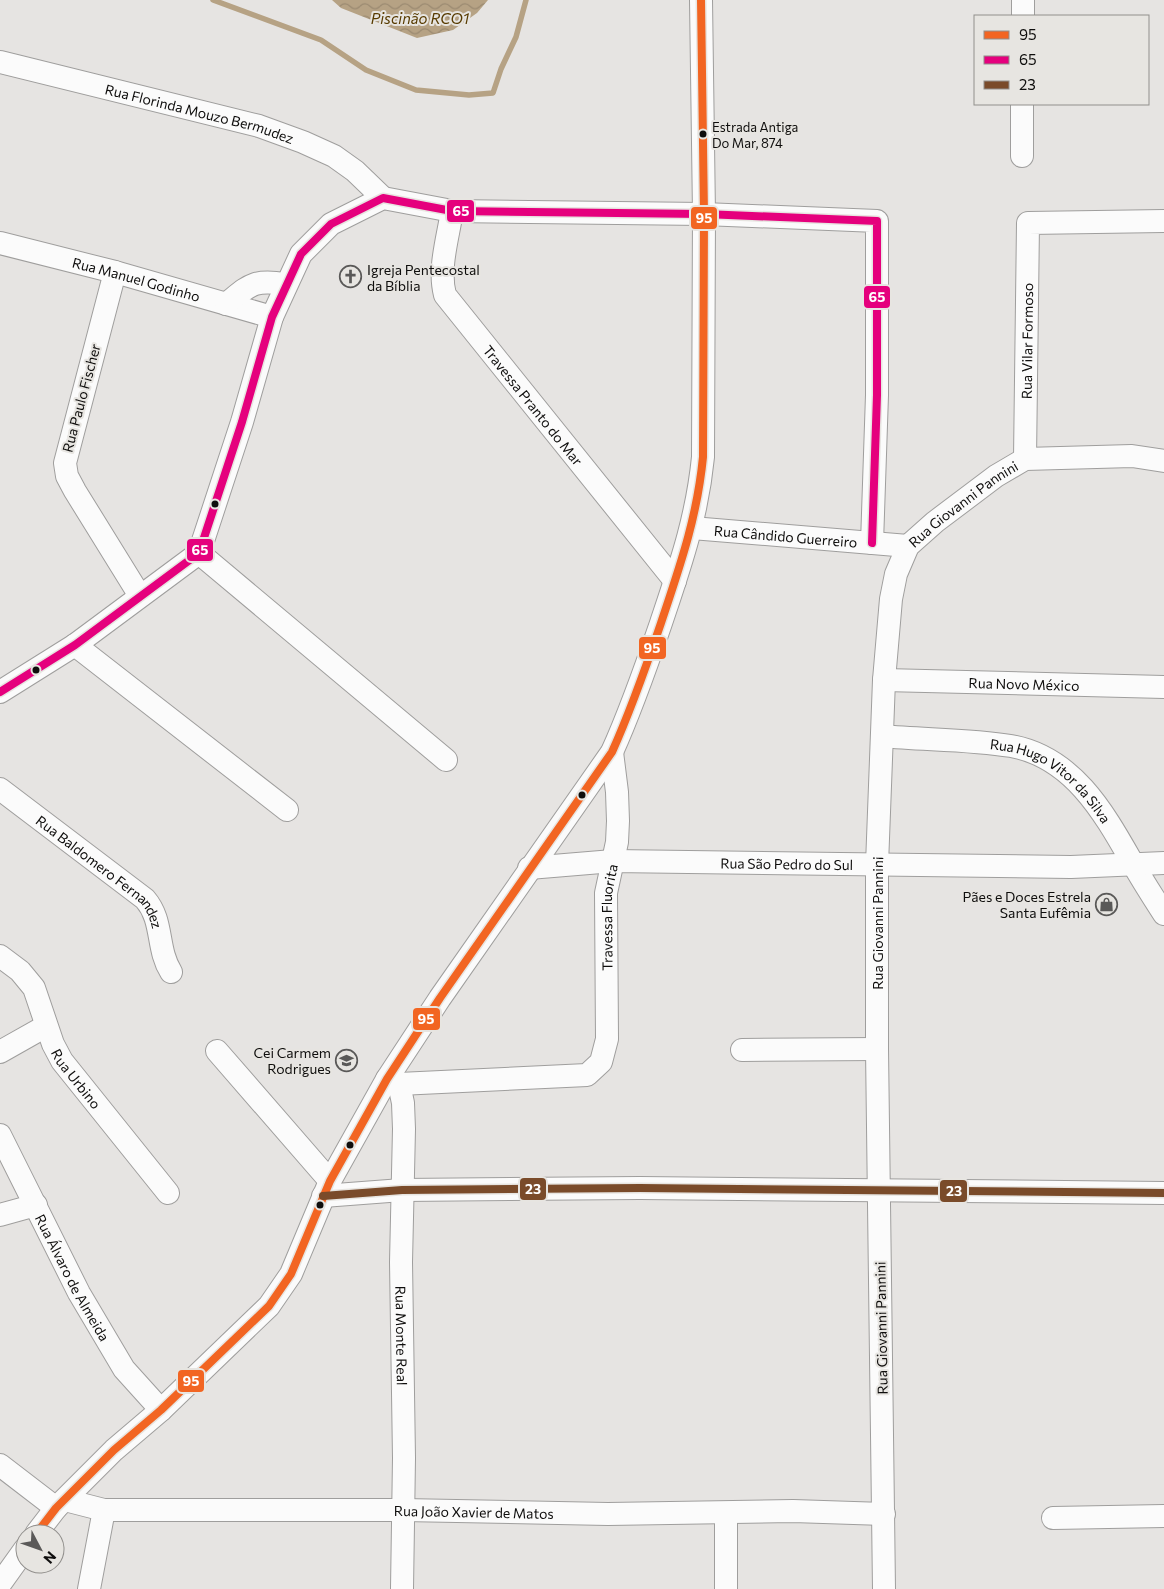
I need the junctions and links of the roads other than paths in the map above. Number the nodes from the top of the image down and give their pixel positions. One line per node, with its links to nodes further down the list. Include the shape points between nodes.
1 (701, 0): 9 (street)
2 (1023, 0): 3 (street)
3 (1023, 15)
4 (0, 62): 7 (street, Rua Florinda Mouzo Bermudez, via 259,126 334,156)
5 (1022, 105): 6 (street)
6 (1022, 156)
7 (383, 198): 8 (street); 13 (street, via 332,224 301,254)
8 (452, 211): 9 (street); 22 (street, Travessa Pranto do Mar, via 442,270 445,295)
9 (704, 214): 18 (street, via 703,457); 19 (street, via 877,220)
10 (1164, 221): 16 (street, Rua Vilar Formoso, via 1028,223)
11 (0, 243): 12 (street, Rua Manuel Godinho)
12 (115, 272): 14 (street, Rua Manuel Godinho); 23 (street, Rua Paulo Fischer, via 65,463 75,491)
13 (285, 284): 14 (street, via 264,280 249,286); 15 (street)
14 (226, 304): 15 (street, Rua Manuel Godinho)
15 (272, 317): 21 (street)
16 (1025, 459): 17 (street, Rua Giovanni Pannini, via 1132,456); 20 (street, Rua Giovanni Pannini, via 963,499)
17 (1164, 462)
18 (692, 528): 19 (street, Rua Cândido Guerreiro); 22 (street)
19 (872, 544): 20 (street, Rua Cândido Guerreiro)
20 (908, 546): 25 (street, Rua Giovanni Pannini, via 896,574 891,599)
21 (199, 553): 23 (street); 30 (street)
22 (675, 581): 29 (street, via 631,710)
23 (140, 596): 24 (street)
24 (75, 645): 27 (street); 32 (street)
25 (884, 680): 26 (street, Rua Novo México); 28 (street, Rua Giovanni Pannini)
26 (1164, 687)
27 (0, 692)
28 (882, 736): 35 (street, Rua Hugo Vitor da Silva, via 1011,746 1037,754 1085,789 1109,821); 36 (street, Rua Giovanni Pannini)
29 (612, 752): 33 (street, Travessa Fluorita, via 618,821); 37 (street)
30 (446, 760)
31 (0, 789): 40 (street, Rua Baldomero Fernandez, via 145,899 154,913 163,960)
32 (287, 810)
33 (613, 861): 36 (street, Rua São Pedro do Sul); 37 (street, Rua São Pedro do Sul); 46 (street, Travessa Fluorita, via 606,893 607,1039 601,1062 586,1075)
34 (1164, 863): 35 (street, Rua São Pedro do Sul)
35 (1133, 864): 36 (street, Rua São Pedro do Sul, via 1071,867); 38 (street, Rua Hugo Vitor da Silva)
36 (877, 865): 42 (street, Rua Giovanni Pannini)
37 (529, 868): 46 (street)
38 (1164, 914)
39 (0, 956): 41 (street, Rua Urbino, via 34,988)
40 (171, 972)
41 (45, 1019): 45 (street); 51 (street, Rua Urbino, via 62,1061)
42 (877, 1048): 43 (street); 50 (street, Rua Giovanni Pannini)
43 (742, 1050)
44 (217, 1051): 48 (street)
45 (0, 1052)
46 (393, 1082): 48 (street); 49 (street, Rua Monte Real, via 403,1102)
47 (0, 1135): 53 (street, Rua Álvaro de Almeida)
48 (326, 1189): 49 (street); 55 (street, via 291,1274 269,1306)
49 (402, 1190): 50 (street); 59 (street, Rua Monte Real)
50 (878, 1190): 52 (street); 61 (street, Rua Giovanni Pannini)
51 (168, 1193)
52 (1164, 1193)
53 (36, 1205): 54 (street); 55 (street, Rua Álvaro de Almeida, via 79,1292 124,1369)
54 (0, 1215)
55 (162, 1410): 57 (street, via 114,1450)
56 (0, 1465): 57 (street)
57 (61, 1504): 58 (street, Rua João Xavier de Matos); 64 (street)
58 (104, 1510): 59 (street, Rua João Xavier de Matos); 67 (street)
59 (403, 1510): 60 (street, Rua João Xavier de Matos); 68 (street, Rua Monte Real)
60 (726, 1513): 61 (street, Rua João Xavier de Matos); 69 (street)
61 (884, 1514): 70 (street, Rua Giovanni Pannini)
62 (1164, 1516): 63 (street)
63 (1053, 1518)
64 (44, 1524)
65 (15, 1562): 66 (street)
66 (0, 1584)
67 (89, 1589)
68 (402, 1589)
69 (726, 1589)
70 (884, 1589)

